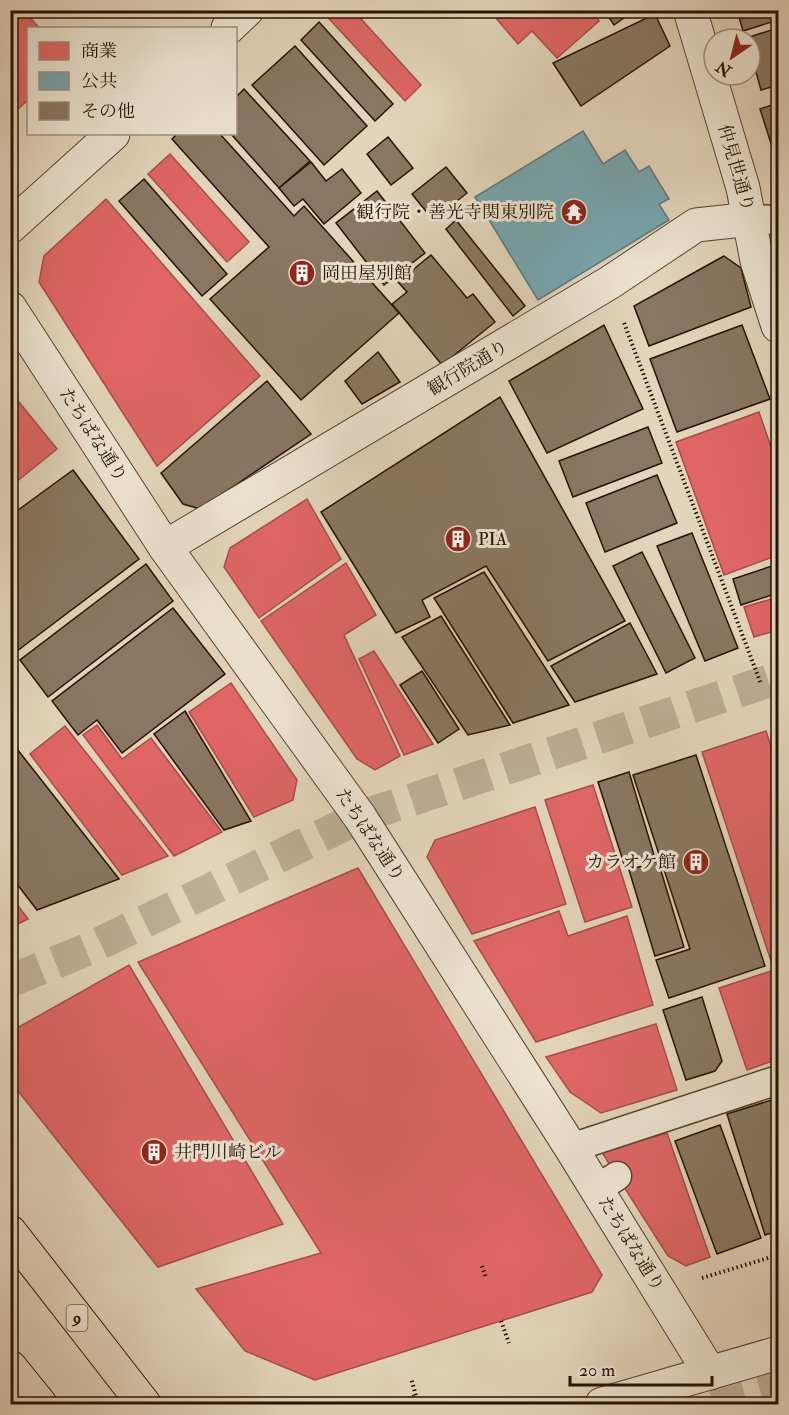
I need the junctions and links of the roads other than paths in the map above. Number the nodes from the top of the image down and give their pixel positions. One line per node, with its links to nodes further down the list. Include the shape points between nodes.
1 (248, 10): 3 (street)
2 (690, 10): 5 (street, 仲見世通り)
3 (229, 27)
4 (112, 135): 6 (street)
5 (765, 219): 8 (street, 仲見世通り, via 757,261); 9 (street, 観行院通り, via 696,225 609,283)
6 (10, 227)
7 (10, 308): 9 (street, たちばな通り)
8 (778, 326)
9 (165, 548): 11 (street, たちばな通り, via 360,817)
10 (778, 1080): 11 (lane)
11 (571, 1148): 15 (street, たちばな通り, via 607,1183)
12 (10, 1232): 17 (main road, 9)
13 (778, 1353): 15 (street)
14 (10, 1366): 16 (main road)
15 (710, 1373): 18 (street)
16 (40, 1404)
17 (144, 1404)
18 (602, 1404)

